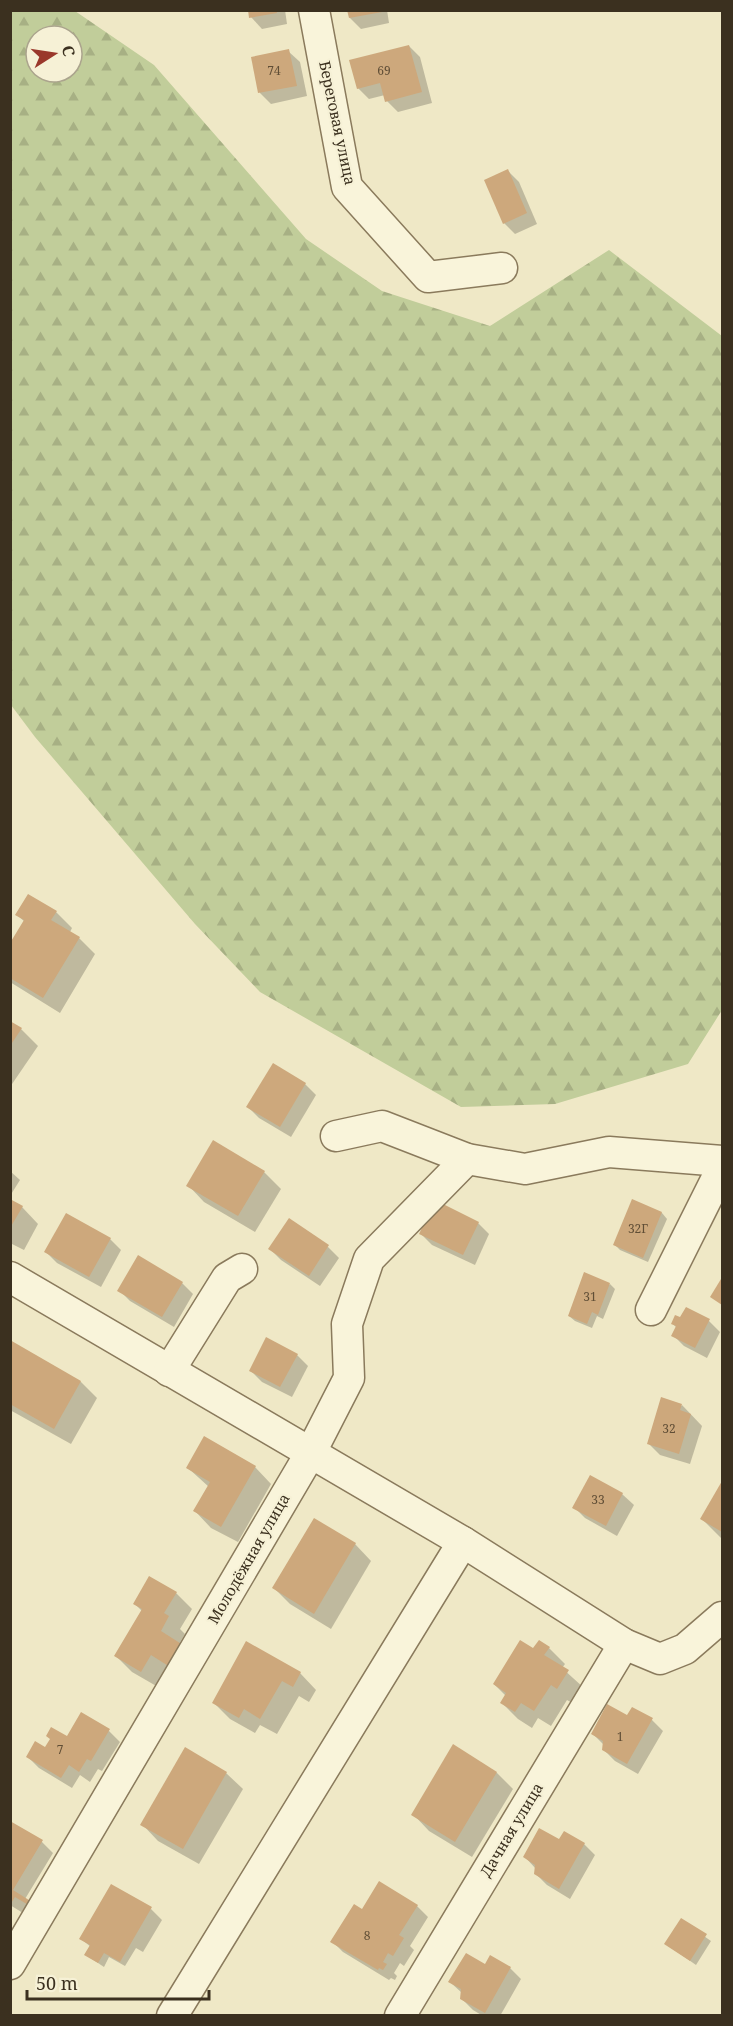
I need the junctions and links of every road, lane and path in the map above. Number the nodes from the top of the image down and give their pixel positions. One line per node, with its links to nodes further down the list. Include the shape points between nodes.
1 (314, 10): 2 (street, Береговая улица, via 347,187 428,276)
2 (502, 268)
3 (336, 1136): 4 (street, via 382,1126)
4 (467, 1159): 5 (street, via 525,1169 609,1152); 11 (street, Молодёжная улица, via 369,1259 347,1324 349,1378)
5 (723, 1161)
6 (723, 1168): 9 (street)
7 (242, 1269): 10 (street, via 227,1278)
8 (10, 1277): 10 (street)
9 (651, 1310)
10 (169, 1371): 11 (street)
11 (310, 1454): 12 (street); 15 (street, Молодёжная улица)
12 (463, 1542): 14 (street); 16 (street)
13 (723, 1617): 14 (street, via 685,1649 660,1659)
14 (624, 1644): 17 (street, Дачная улица)
15 (10, 1964)
16 (172, 2016)
17 (400, 2016)

